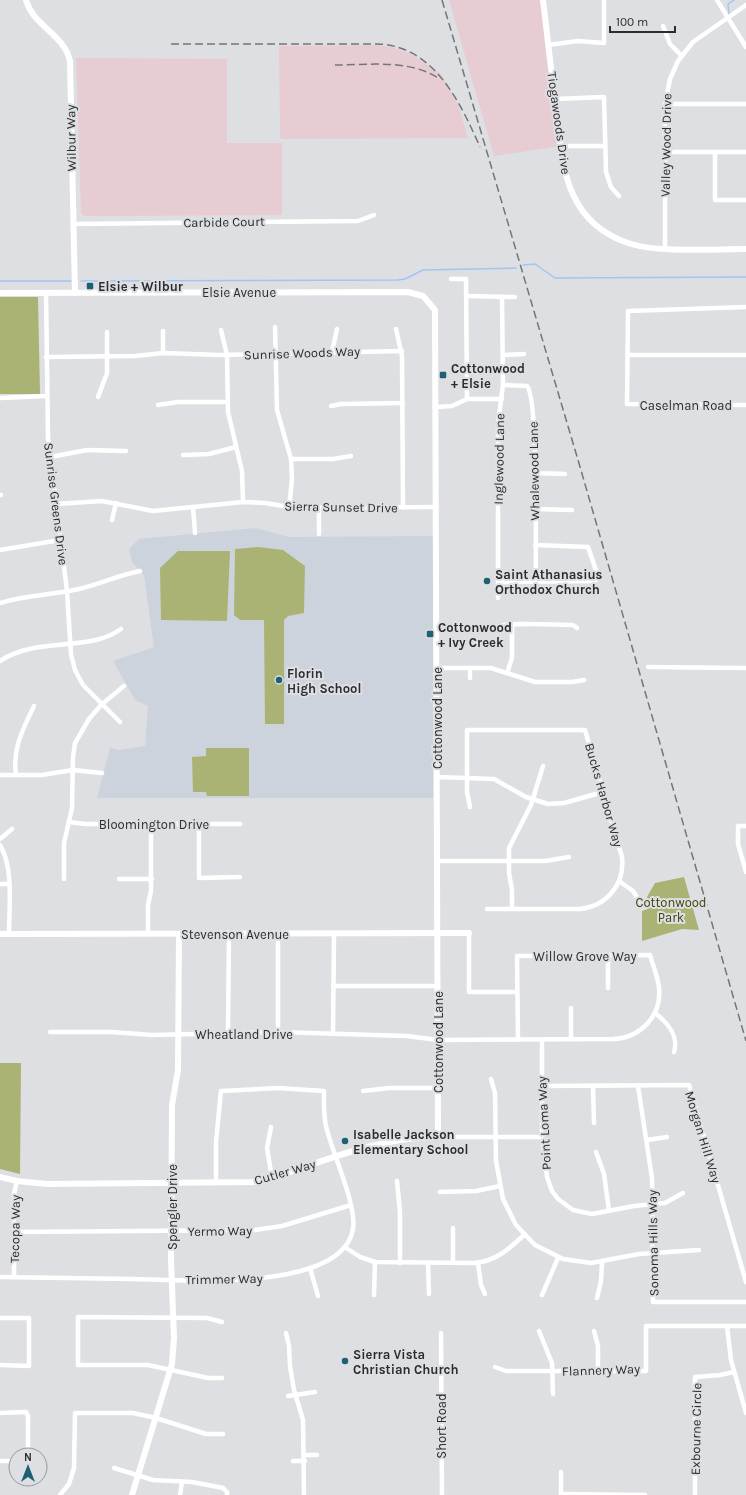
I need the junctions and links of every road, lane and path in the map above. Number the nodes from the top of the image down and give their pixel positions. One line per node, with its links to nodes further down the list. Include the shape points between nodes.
1 (26, 0): 22 (street, Wilbur Way, via 36,18 63,44 70,60)
2 (543, 0): 8 (street, Tiogawoods Drive)
3 (604, 0): 8 (street, via 604,43 578,41)
4 (717, 0): 6 (street)
5 (746, 5): 6 (street, Valley Wood Drive)
6 (727, 18): 9 (street); 10 (street, Valley Wood Drive, via 696,39)
7 (664, 26): 10 (street, via 670,44)
8 (548, 45): 11 (street, Tiogawoods Drive)
9 (746, 47)
10 (682, 56): 12 (street, Valley Wood Drive, via 670,79)
11 (555, 99): 14 (street, Tiogawoods Drive); 15 (street, via 604,97)
12 (665, 104): 13 (street); 16 (street, Valley Wood Drive)
13 (746, 104)
14 (561, 146): 15 (street); 23 (street, Tiogawoods Drive, via 563,167 569,187 592,221 622,241 641,247)
15 (605, 146): 19 (street, via 607,176 611,187)
16 (665, 152): 17 (street); 23 (street, Valley Wood Drive)
17 (715, 152): 18 (street); 20 (street, via 715,200)
18 (746, 152)
19 (619, 196)
20 (746, 200)
21 (374, 215): 22 (street, Carbide Court, via 358,221)
22 (73, 224): 28 (street, Wilbur Way)
23 (665, 249): 24 (street, Tiogawoods Drive)
24 (746, 249)
25 (450, 279): 29 (street, via 466,279)
26 (0, 293): 27 (street, Elsie Avenue)
27 (46, 293): 28 (street, Elsie Avenue); 50 (street, Sunrise Greens Drive)
28 (75, 293): 32 (street, Elsie Avenue, via 408,292)
29 (466, 296): 30 (street); 55 (street)
30 (502, 297): 31 (street); 46 (street, Inglewood Lane)
31 (516, 297)
32 (428, 300): 62 (street, Cottonwood Lane, via 435,310)
33 (746, 307): 47 (street, via 628,311)
34 (275, 327): 43 (street)
35 (337, 329): 41 (street)
36 (396, 329): 40 (street)
37 (221, 330): 45 (street)
38 (163, 331): 42 (street)
39 (107, 332): 48 (street)
40 (402, 351): 41 (street, Sunrise Woods Way); 58 (street)
41 (332, 352): 43 (street, Sunrise Woods Way)
42 (163, 353): 45 (street, Sunrise Woods Way); 48 (street, Sunrise Woods Way)
43 (275, 354): 45 (street, Sunrise Woods Way); 68 (street, via 277,410)
44 (524, 354): 46 (street)
45 (227, 355): 57 (street)
46 (503, 355): 51 (street, Inglewood Lane)
47 (628, 355): 49 (street); 60 (street, Caselman Road, via 627,404)
48 (107, 356): 50 (street, Sunrise Woods Way); 53 (street, via 106,379)
49 (746, 356)
50 (46, 357): 52 (street, Sunrise Greens Drive)
51 (503, 384): 56 (street, Inglewood Lane); 69 (street, Whalewood Lane, via 524,385 530,390)
52 (46, 396): 54 (street); 67 (street, Sunrise Greens Drive)
53 (98, 397)
54 (0, 398)
55 (467, 399): 56 (street); 62 (street, via 452,406)
56 (502, 399): 88 (street, Inglewood Lane, via 498,423)
57 (227, 402): 59 (street, via 178,402); 63 (street)
58 (403, 402): 61 (street); 78 (street)
59 (158, 405)
60 (746, 405)
61 (331, 406)
62 (437, 407): 75 (street, Cottonwood Lane)
63 (236, 447): 65 (street, via 209,454); 71 (street, via 242,471)
64 (126, 451): 67 (street, via 87,450)
65 (182, 455)
66 (351, 456): 68 (street, via 333,459)
67 (50, 457): 73 (street, Sunrise Greens Drive)
68 (290, 459): 76 (street, via 292,479)
69 (535, 473): 70 (street); 79 (street, Whalewood Lane)
70 (565, 474)
71 (243, 502): 74 (street, Sierra Sunset Drive); 76 (street, Sierra Sunset Drive)
72 (116, 503): 73 (street, Sierra Sunset Drive, via 85,501); 74 (street, Sierra Sunset Drive, via 153,511); 81 (street)
73 (56, 504): 84 (street, Sunrise Greens Drive)
74 (192, 507): 82 (street)
75 (437, 507): 78 (street, Sierra Sunset Drive); 100 (street, Cottonwood Lane)
76 (289, 508): 77 (street, Sierra Sunset Drive)
77 (319, 508): 78 (street, Sierra Sunset Drive); 83 (street)
78 (403, 508)
79 (535, 509): 80 (street); 85 (street, Whalewood Lane)
80 (572, 510)
81 (112, 520)
82 (195, 533)
83 (319, 534)
84 (60, 540): 86 (street); 90 (street, Sunrise Greens Drive)
85 (535, 545): 89 (street, Whalewood Lane); 89 (street, via 586,546 598,576 595,581)
86 (0, 550)
87 (140, 571): 90 (street)
88 (498, 582): 89 (street); 91 (street, Inglewood Lane)
89 (536, 582)
90 (67, 591): 92 (street); 97 (street, Sunrise Greens Drive)
91 (498, 598)
92 (0, 603)
93 (512, 625): 94 (street, via 497,625); 95 (street, via 573,625); 103 (street, via 512,658)
94 (492, 628)
95 (577, 628)
96 (121, 629): 97 (street, via 102,639)
97 (69, 643): 98 (street, via 26,649); 107 (street, Sunrise Greens Drive, via 78,675)
98 (0, 661)
99 (648, 667): 102 (street)
100 (437, 668): 101 (street); 115 (street, Cottonwood Lane)
101 (470, 668): 103 (street, via 491,668); 104 (street)
102 (746, 668)
103 (507, 673): 105 (street, via 535,682)
104 (470, 678)
105 (584, 680)
106 (124, 686): 107 (street)
107 (101, 704): 109 (street, Sunrise Greens Drive); 111 (street, via 79,734 73,752)
108 (34, 706): 114 (street, via 16,747)
109 (120, 722)
110 (543, 766): 118 (street)
111 (73, 770): 112 (street); 114 (street); 120 (street)
112 (102, 773)
113 (0, 775): 114 (street)
114 (16, 775)
115 (437, 777): 116 (street); 130 (street, Cottonwood Lane)
116 (467, 778): 117 (street, Bucks Harbor Way, via 467,730 585,730); 118 (street, via 498,780); 119 (street, via 467,797)
117 (603, 792): 118 (street, via 559,804); 136 (street, Bucks Harbor Way, via 622,857)
118 (533, 800): 129 (street, via 510,843)
119 (470, 806)
120 (69, 822): 121 (street, Bloomington Drive); 134 (street, via 64,850)
121 (151, 824): 122 (street, Bloomington Drive); 133 (street)
122 (199, 824): 123 (street, Bloomington Drive); 132 (street, via 199,878)
123 (240, 824)
124 (746, 826): 131 (street, via 738,826 737,838)
125 (12, 829): 126 (street)
126 (0, 839)
127 (0, 846): 138 (street, via 8,864)
128 (569, 857): 129 (street, via 550,861)
129 (508, 861): 130 (street); 141 (street)
130 (438, 862): 143 (street, Cottonwood Lane)
131 (746, 872)
132 (240, 877)
133 (152, 878): 135 (street); 147 (street)
134 (64, 879)
135 (119, 879)
136 (619, 881): 139 (street, via 633,891); 141 (street, Bucks Harbor Way, via 609,897 589,907)
137 (0, 884): 138 (street)
138 (8, 884): 146 (street)
139 (642, 905)
140 (487, 909): 141 (street, Bucks Harbor Way)
141 (512, 909)
142 (334, 933): 143 (street, Stevenson Avenue); 150 (street, Stevenson Avenue); 152 (street)
143 (438, 933): 144 (street, Stevenson Avenue); 153 (street, Cottonwood Lane)
144 (469, 933): 155 (street, via 469,992)
145 (0, 934): 146 (street, Stevenson Avenue)
146 (9, 934): 147 (street, Stevenson Avenue)
147 (148, 934): 148 (street, Stevenson Avenue)
148 (179, 934): 149 (street, Stevenson Avenue); 162 (street, Spengler Drive)
149 (230, 934): 150 (street, Stevenson Avenue); 160 (street)
150 (278, 934): 159 (street)
151 (608, 956): 154 (street); 155 (street, Willow Grove Way, via 517,956); 157 (street, Willow Grove Way, via 650,955 659,989)
152 (333, 986): 153 (street); 161 (street)
153 (438, 986): 164 (street, Cottonwood Lane)
154 (608, 988)
155 (518, 992): 165 (street, Willow Grove Way)
156 (570, 1008): 163 (street)
157 (655, 1012): 163 (street, Willow Grove Way, via 644,1027 627,1037); 167 (street, via 671,1031 675,1043)
158 (50, 1032): 162 (street, Wheatland Drive)
159 (278, 1032): 160 (street, Wheatland Drive); 161 (street, Wheatland Drive)
160 (228, 1033): 162 (street, Wheatland Drive)
161 (333, 1034): 164 (street, Wheatland Drive, via 412,1036)
162 (178, 1035): 187 (street, Spengler Drive, via 178,1070 172,1100)
163 (571, 1039): 166 (street, Willow Grove Way)
164 (438, 1040): 165 (street, Willow Grove Way); 172 (street, Cottonwood Lane)
165 (518, 1040): 166 (street, Willow Grove Way)
166 (542, 1040): 169 (street, Point Loma Way)
167 (674, 1052)
168 (492, 1079): 177 (street, via 495,1094)
169 (542, 1086): 170 (street, Morgan Hill Way); 178 (street, Point Loma Way)
170 (593, 1086): 171 (street, Morgan Hill Way); 174 (street)
171 (638, 1086): 180 (street, Sonoma Hills Way); 213 (street, Morgan Hill Way, via 689,1085)
172 (438, 1088): 173 (street); 176 (street, Cottonwood Lane)
173 (363, 1091)
174 (594, 1123)
175 (271, 1127): 184 (street, via 267,1148)
176 (438, 1137): 177 (street, Cutler Way); 182 (street, Cutler Way, via 387,1142)
177 (495, 1137): 178 (street, Cutler Way); 189 (street)
178 (542, 1137): 194 (street, Point Loma Way, via 547,1177 558,1199 569,1208 582,1213 597,1214)
179 (667, 1137): 180 (street)
180 (647, 1140): 193 (street, Sonoma Hills Way, via 652,1178)
181 (596, 1152): 194 (street, via 604,1174)
182 (336, 1157): 184 (street, Cutler Way); 188 (street, Trimmer Way, via 325,1121 324,1091 278,1088 222,1091 216,1142); 192 (street, Trimmer Way)
183 (0, 1177): 185 (street, Cutler Way)
184 (272, 1178): 188 (street, Cutler Way, via 254,1182)
185 (17, 1181): 187 (street, Cutler Way, via 47,1184); 196 (street, Tecopa Way, via 14,1194)
186 (397, 1181): 204 (street)
187 (172, 1183): 188 (street, Cutler Way); 197 (street, Spengler Drive)
188 (216, 1183)
189 (500, 1186): 190 (street, via 476,1191); 198 (street, via 510,1217)
190 (440, 1192)
191 (683, 1193): 193 (street, Point Loma Way, via 668,1202)
192 (351, 1205): 197 (street, Yermo Way, via 262,1230); 199 (street, Trimmer Way, via 354,1228)
193 (652, 1205): 194 (street, Point Loma Way); 201 (street, Sonoma Hills Way)
194 (609, 1211)
195 (454, 1228): 206 (street)
196 (14, 1232): 197 (street, Yermo Way); 211 (street, Tecopa Way)
197 (171, 1232): 212 (street, Spengler Drive)
198 (524, 1235): 202 (street); 207 (street, via 501,1255)
199 (345, 1247): 203 (street, via 360,1257); 209 (street, Trimmer Way, via 334,1258)
200 (699, 1250): 201 (street)
201 (653, 1253): 208 (street); 220 (street, Sonoma Hills Way, via 653,1302)
202 (558, 1258): 208 (street, via 582,1263); 217 (street)
203 (375, 1262): 204 (street); 216 (street)
204 (400, 1263): 205 (street)
205 (428, 1263): 206 (street); 214 (street)
206 (453, 1263): 207 (street)
207 (478, 1263): 215 (street)
208 (602, 1263): 219 (street)
209 (310, 1268): 212 (street, Trimmer Way, via 263,1278); 218 (street)
210 (0, 1278): 211 (street, Trimmer Way)
211 (14, 1278): 212 (street, Trimmer Way)
212 (173, 1280): 222 (street, Spengler Drive)
213 (746, 1282)
214 (429, 1294)
215 (485, 1294)
216 (374, 1295)
217 (542, 1295)
218 (318, 1296)
219 (597, 1298)
220 (746, 1302)
221 (0, 1318): 230 (street, via 29,1318 28,1366)
222 (174, 1318): 223 (street, via 212,1318); 232 (street, Spengler Drive); 232 (street, via 78,1317 78,1365 142,1365)
223 (222, 1322)
224 (727, 1326): 225 (street); 234 (street, Flannery Way, via 646,1326 646,1371); 235 (street)
225 (746, 1326)
226 (539, 1331): 233 (street)
227 (594, 1331): 234 (street, via 598,1346)
228 (286, 1333): 239 (street)
229 (441, 1333): 260 (street, Short Road)
230 (0, 1365)
231 (495, 1367): 233 (street, Flannery Way, via 506,1371)
232 (171, 1370): 236 (street, via 208,1378); 243 (street, Spengler Drive)
233 (554, 1371): 234 (street, Flannery Way); 238 (street)
234 (598, 1371)
235 (734, 1372): 242 (street); 262 (street, Exbourne Circle, via 695,1377)
236 (222, 1378)
237 (315, 1392): 239 (street)
238 (553, 1394)
239 (295, 1395): 240 (street); 246 (street, via 303,1420)
240 (288, 1396)
241 (0, 1413): 245 (street, via 26,1412)
242 (746, 1413)
243 (156, 1418): 244 (street, via 206,1434); 252 (street, Spengler Drive); 255 (street, via 133,1413 75,1413 74,1468 70,1484)
244 (223, 1434)
245 (28, 1447)
246 (305, 1455): 247 (street); 249 (street)
247 (317, 1455)
248 (293, 1461): 249 (street)
249 (305, 1461): 259 (street)
250 (114, 1468): 252 (street)
251 (561, 1472): 254 (street)
252 (138, 1476): 253 (street, via 157,1481); 256 (street, Spengler Drive)
253 (182, 1482): 257 (street); 258 (street, via 223,1488 228,1492)
254 (561, 1494): 261 (street)
255 (60, 1495)
256 (132, 1495)
257 (180, 1495)
258 (227, 1495)
259 (304, 1495)
260 (442, 1495)
261 (645, 1495)
262 (695, 1495)

